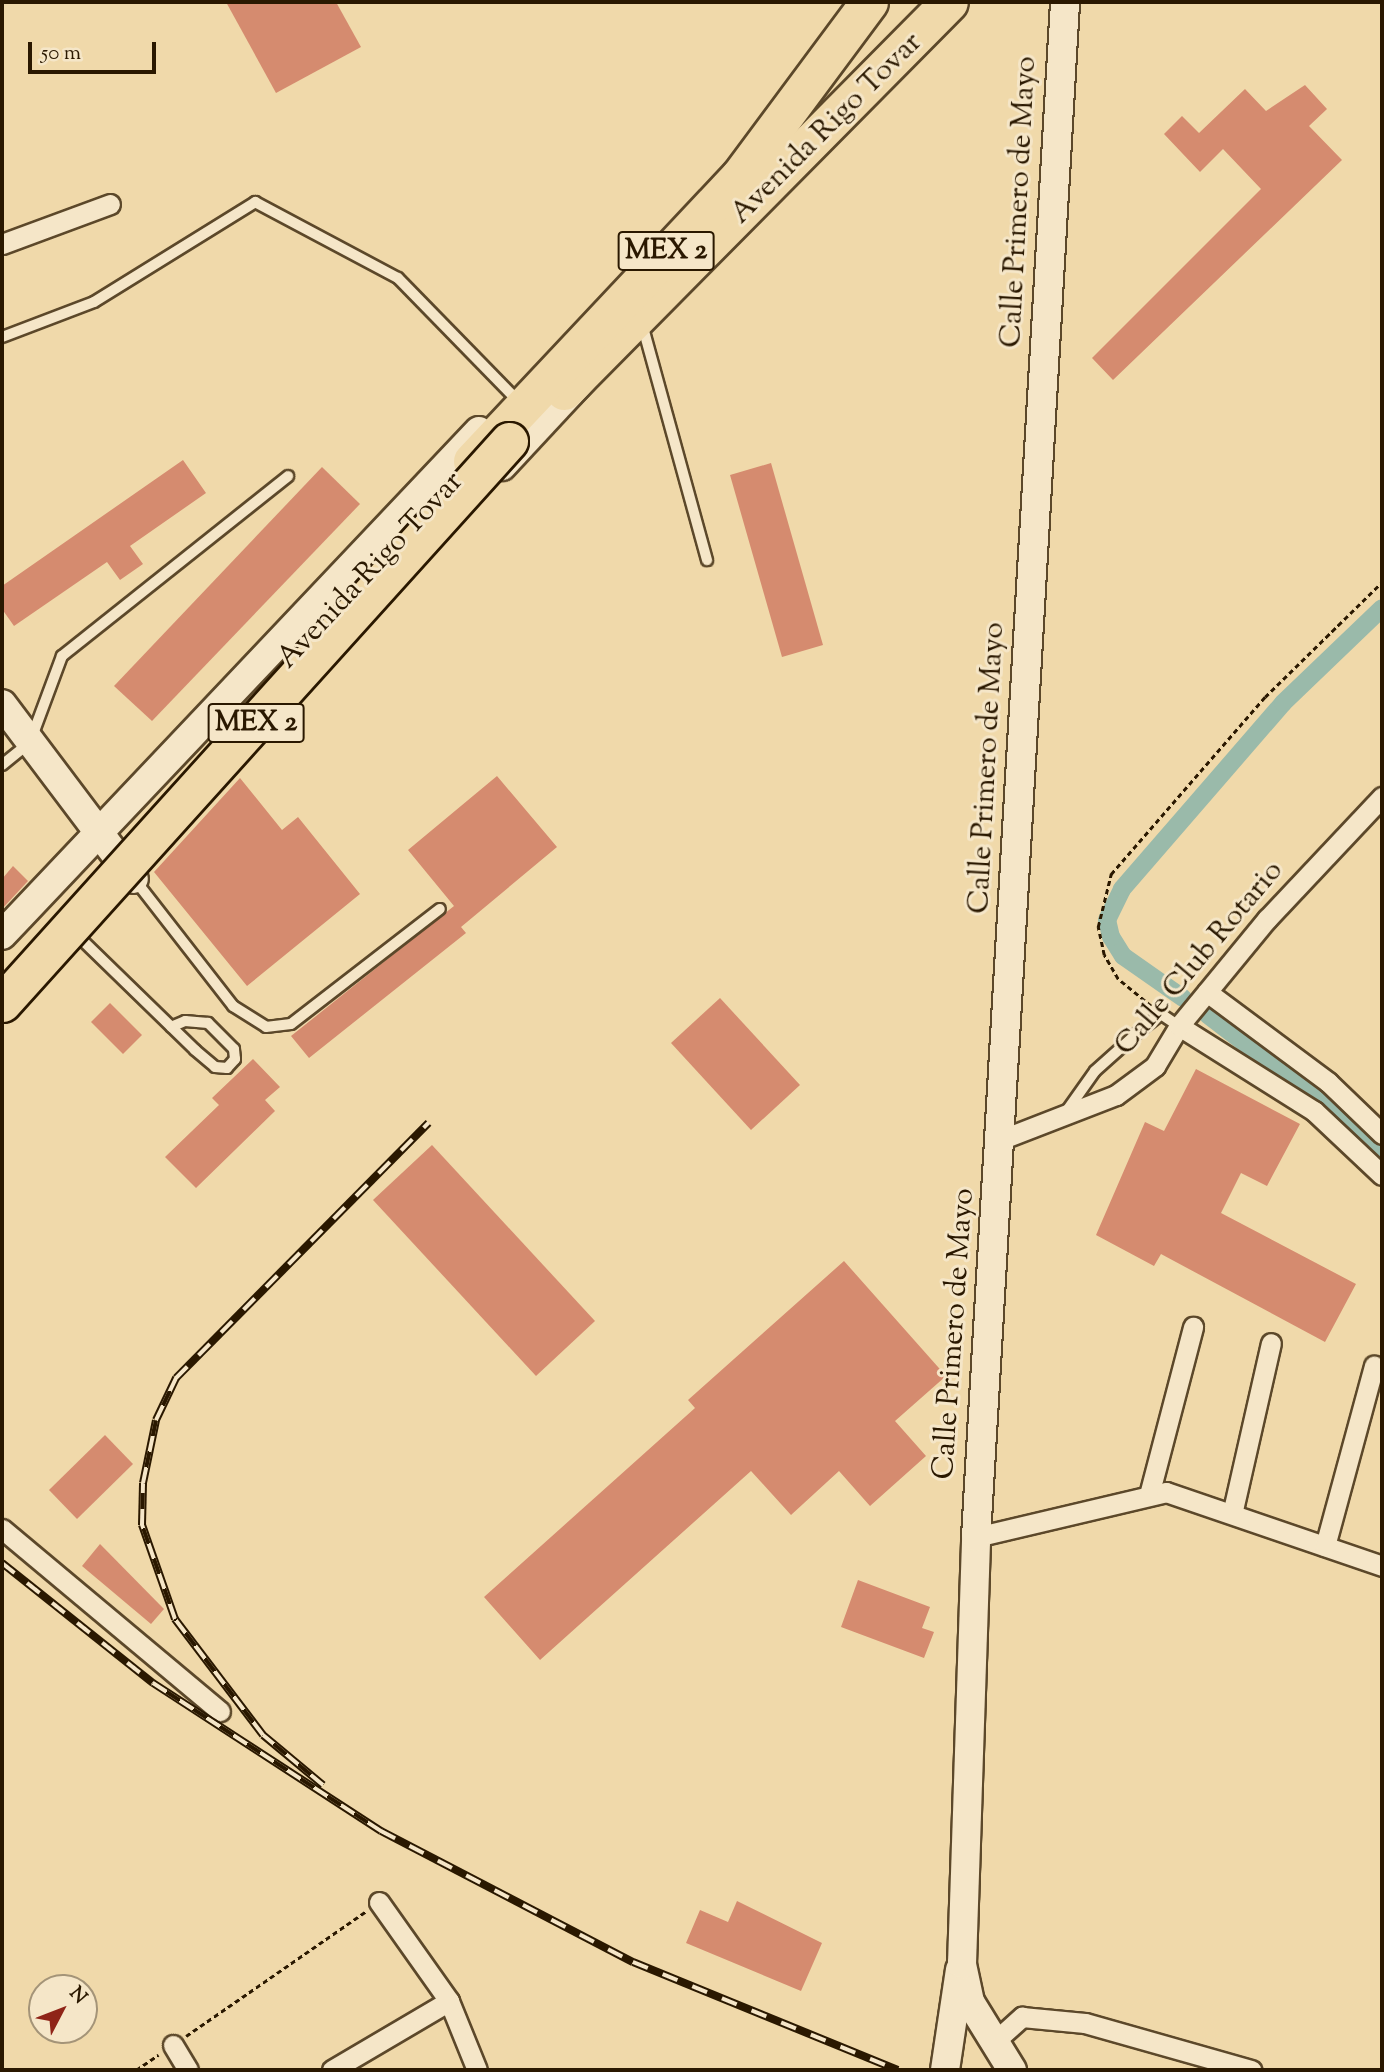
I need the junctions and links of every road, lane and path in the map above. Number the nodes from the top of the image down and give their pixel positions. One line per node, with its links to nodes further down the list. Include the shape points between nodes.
1 (869, 2): 6 (highway, Avenida Rigo Tovar / MEX 2)
2 (949, 2): 6 (highway, Avenida Rigo Tovar / MEX 2)
3 (1065, 2): 32 (main road, Calle Primero de Mayo)
4 (110, 204): 5 (street)
5 (2, 244)
6 (627, 319): 8 (main road, Avenida Rigo Tovar); 10 (lane); 18 (main road, Avenida Rigo Tovar); 23 (highway, Avenida Rigo Tovar / MEX 2, via 448,488); 25 (highway, Avenida Rigo Tovar / MEX 2, bridge, via 509,441)
7 (2, 338): 8 (lane, via 94,302 255,202 398,278)
8 (513, 396): 16 (main road, Avenida Rigo Tovar)
9 (288, 476): 13 (lane, via 62,656)
10 (707, 560)
11 (1382, 583): 26 (path, via 1265,697 1111,874 1098,918 1104,955 1118,979)
12 (2, 704): 13 (main road)
13 (30, 742): 14 (lane); 17 (main road)
14 (2, 765)
15 (1382, 797): 24 (street, Calle Club Rotario)
16 (125, 803): 17 (main road, Avenida Rigo Tovar); 18 (main road, via 119,819 132,843 150,849)
17 (98, 831): 19 (main road); 21 (main road, Avenida Rigo Tovar)
18 (172, 837): 19 (main road, Avenida Rigo Tovar)
19 (134, 879): 20 (lane, via 233,1006 266,1027 291,1024); 22 (main road, Avenida Rigo Tovar)
20 (440, 909)
21 (2, 935)
22 (80, 938): 27 (main road, Avenida Rigo Tovar); 29 (lane)
23 (2, 973)
24 (1207, 992): 28 (street, Calle Club Rotario); 31 (street, via 1328,1082)
25 (2, 1003)
26 (1161, 1014): 28 (lane); 30 (lane, via 1095,1071)
27 (2, 1023)
28 (1179, 1026): 30 (street, Calle Club Rotario, via 1155,1066 1136,1082); 33 (street, via 1314,1111)
29 (171, 1027): 29 (lane, via 215,1067 227,1068 236,1059 234,1049 208,1023 185,1020)
30 (1064, 1115): 32 (street, Calle Club Rotario)
31 (1382, 1134)
32 (1000, 1140): 40 (main road, Calle Primero de Mayo)
33 (1382, 1175)
34 (1194, 1327): 37 (street)
35 (1271, 1343): 38 (street)
36 (1374, 1366): 41 (street)
37 (1149, 1495): 38 (street, via 1182,1495); 40 (street)
38 (1233, 1510): 41 (street)
39 (2, 1529): 43 (street)
40 (976, 1537): 45 (main road, Calle Primero de Mayo)
41 (1325, 1546): 42 (street)
42 (1382, 1566)
43 (220, 1711)
44 (379, 1902): 46 (street); 48 (path)
45 (961, 1965): 47 (main road, Calle Primero de Mayo, via 970,2002); 49 (main road, Calle Primero de Mayo)
46 (449, 2001): 52 (street); 53 (street)
47 (994, 2042): 49 (main road); 54 (main road, Calle Primero de Mayo); 55 (street, via 1022,2017 1085,2023)
48 (173, 2045): 50 (path); 51 (street)
49 (946, 2064)
50 (136, 2070)
51 (188, 2070)
52 (332, 2070)
53 (477, 2070)
54 (1012, 2070)
55 (1251, 2070)

